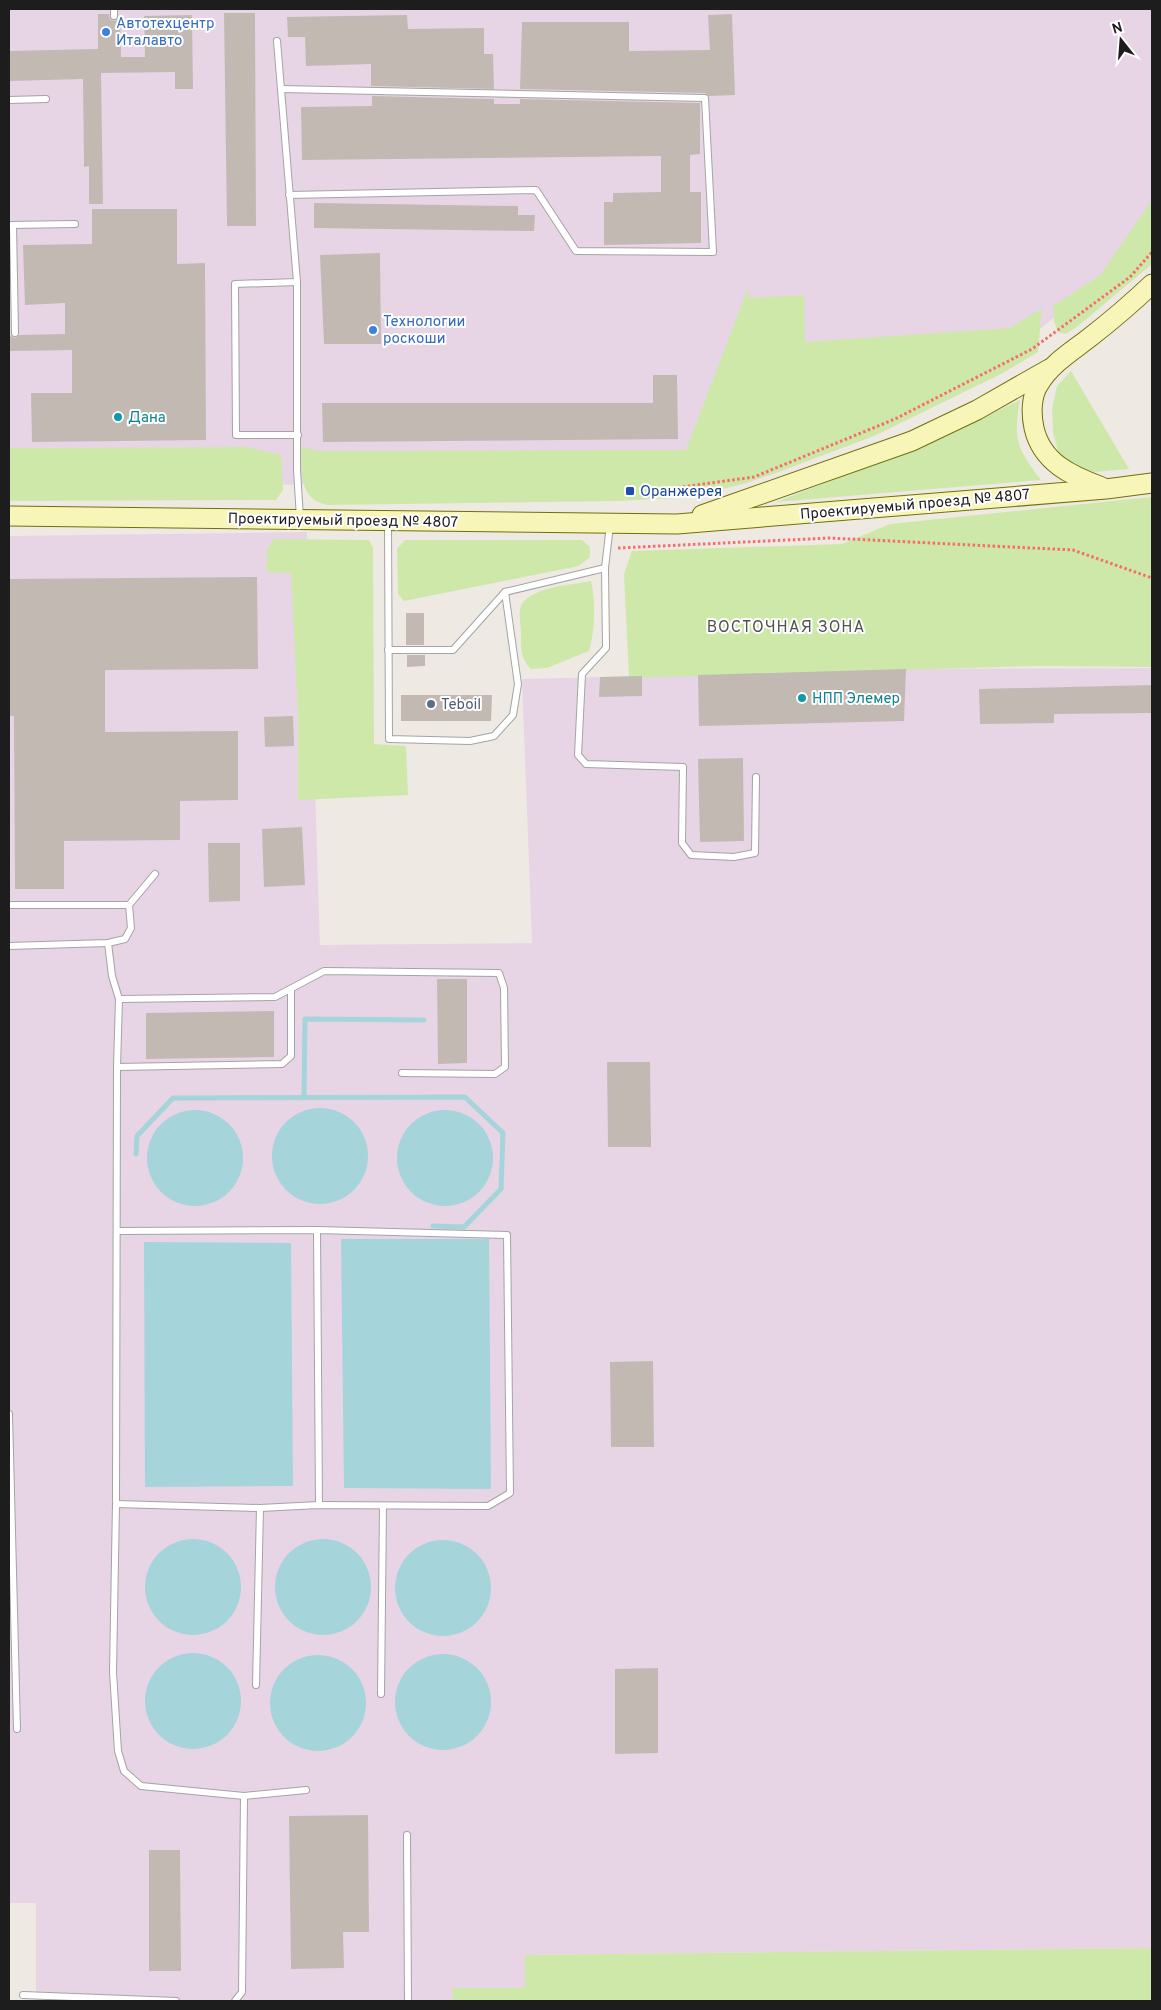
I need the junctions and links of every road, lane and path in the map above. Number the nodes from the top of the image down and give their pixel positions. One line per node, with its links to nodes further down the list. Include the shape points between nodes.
1 (276, 41): 2 (lane)
2 (281, 89): 5 (lane); 5 (lane, via 705,98 713,252 576,251 536,190)
3 (46, 99): 4 (lane)
4 (9, 100)
5 (290, 195): 9 (lane)
6 (75, 224): 7 (lane)
7 (11, 225): 11 (lane)
8 (1152, 252): 16 (path, via 1130,277 1032,349 895,419 754,477)
9 (297, 282): 13 (lane); 13 (lane, via 235,284 236,435)
10 (1146, 292): 12 (main road)
11 (15, 333)
12 (1049, 369): 15 (main road, via 1038,385 1032,407 1033,425 1040,447 1068,473); 21 (main road, Проектируемый проезд № 4807, via 977,410 912,441)
13 (298, 435): 18 (lane)
14 (1152, 483): 15 (main road, Проектируемый проезд № 4807)
15 (1106, 489): 21 (main road, Проектируемый проезд № 4807)
16 (653, 491)
17 (9, 516): 18 (main road, Проектируемый проезд № 4807)
18 (300, 520): 19 (main road, Проектируемый проезд № 4807)
19 (388, 520): 20 (main road, Проектируемый проезд № 4807); 26 (lane)
20 (610, 523): 21 (main road, Проектируемый проезд № 4807); 22 (lane)
21 (677, 524)
22 (607, 549): 23 (lane); 24 (path, via 830,538 1073,550)
23 (605, 568): 25 (lane); 27 (lane, via 606,648 582,674 578,755 586,764 683,767 682,843 691,855 734,857 755,853)
24 (1152, 578)
25 (506, 592): 26 (lane, via 453,650); 26 (lane, via 518,684 512,715 494,736 470,741 389,739)
26 (388, 650)
27 (756, 777)
28 (155, 874): 30 (lane)
29 (9, 905): 30 (lane)
30 (130, 905): 31 (lane, via 131,928 125,939)
31 (108, 943): 32 (lane); 34 (lane)
32 (9, 946)
33 (291, 988): 34 (lane, via 276,997); 35 (lane, via 291,1056 282,1064); 36 (lane, via 324,971 499,973 504,988 505,1067 495,1074)
34 (119, 999): 35 (lane)
35 (117, 1067): 38 (lane)
36 (402, 1073)
37 (317, 1230): 38 (lane); 41 (lane); 42 (lane, via 507,1235 510,1493 488,1506)
38 (118, 1231): 40 (lane)
39 (9, 1414): 46 (lane)
40 (116, 1504): 43 (lane); 48 (lane, via 113,1672 118,1751 124,1771 141,1786)
41 (319, 1505): 42 (lane); 43 (lane)
42 (383, 1506): 45 (lane)
43 (260, 1508): 44 (lane)
44 (256, 1685)
45 (381, 1694)
46 (17, 1729)
47 (306, 1790): 48 (lane)
48 (244, 1796): 52 (lane, via 242,1992)
49 (407, 1835): 53 (lane)
50 (23, 1995): 51 (lane)
51 (176, 2001)
52 (235, 2001)
53 (408, 2001)

